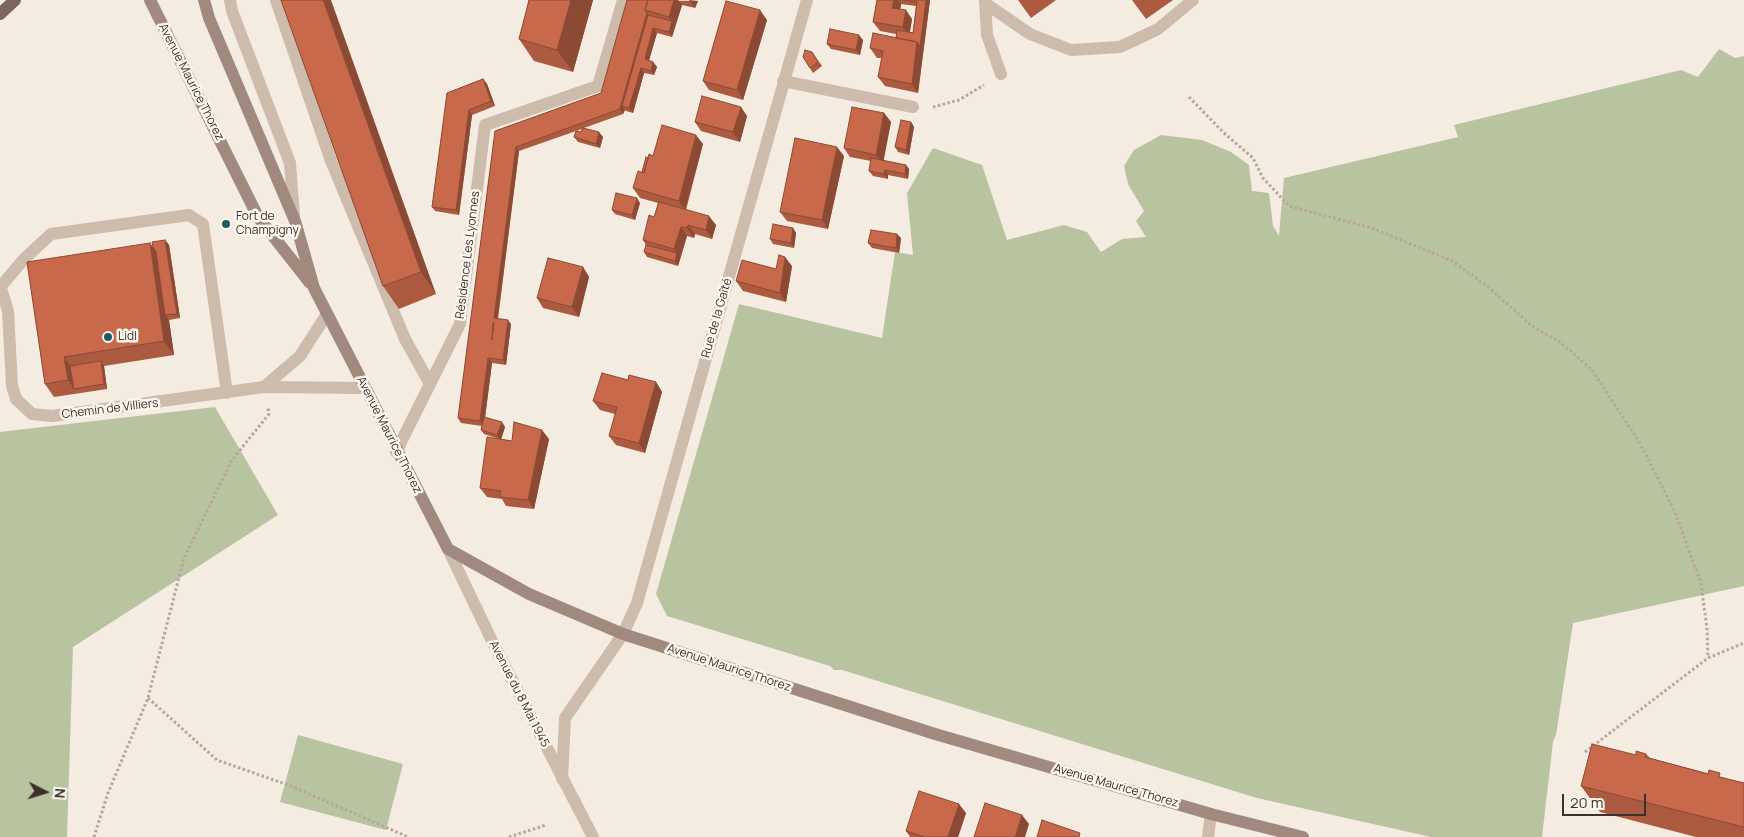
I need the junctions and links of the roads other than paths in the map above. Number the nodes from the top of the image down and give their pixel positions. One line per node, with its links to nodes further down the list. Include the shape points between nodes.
1 (15, 0): 10 (main road)
2 (150, 0): 16 (main road, Avenue Maurice Thorez, via 258,217)
3 (204, 0): 14 (main road, Avenue Maurice Thorez)
4 (230, 0): 14 (street, via 290,163)
5 (276, 0): 18 (street, via 330,161 405,339)
6 (622, 0): 18 (street, Résidence Les Lyonnes, via 598,86 485,125 460,324)
7 (806, 0): 12 (street, Rue de la Gaîté)
8 (1193, 0): 9 (street, via 1158,29 1120,47 1071,50 1030,34)
9 (985, 2): 11 (street, via 987,36)
10 (0, 14)
11 (1001, 74)
12 (783, 81): 13 (street); 24 (street, Rue de la Gaîté, via 637,603)
13 (913, 107)
14 (295, 221): 16 (main road, Avenue Maurice Thorez)
15 (1, 286): 21 (street, Chemin de Villiers, via 8,311 12,386 16,399 32,414 52,416); 21 (street, via 50,234 188,215 203,224)
16 (314, 288): 17 (main road, Avenue Maurice Thorez)
17 (327, 314): 19 (street, Chemin de Villiers, via 300,356); 20 (main road, Avenue Maurice Thorez)
18 (430, 384): 22 (street)
19 (264, 386): 20 (street, Chemin de Villiers); 21 (street, Chemin de Villiers)
20 (365, 388): 22 (main road, Avenue Maurice Thorez)
21 (226, 394)
22 (396, 452): 23 (main road, Avenue Maurice Thorez)
23 (448, 549): 24 (main road, Avenue Maurice Thorez, via 529,594); 25 (street, Avenue du 8 Mai 1945)
24 (623, 634): 25 (street, Rue de la Gaîté, via 565,718); 26 (main road, Avenue Maurice Thorez, via 935,734)
25 (562, 779): 27 (street, Avenue du 8 Mai 1945)
26 (1212, 814): 28 (street); 29 (main road, Avenue Maurice Thorez)
27 (593, 837)
28 (1208, 837)
29 (1303, 837)

